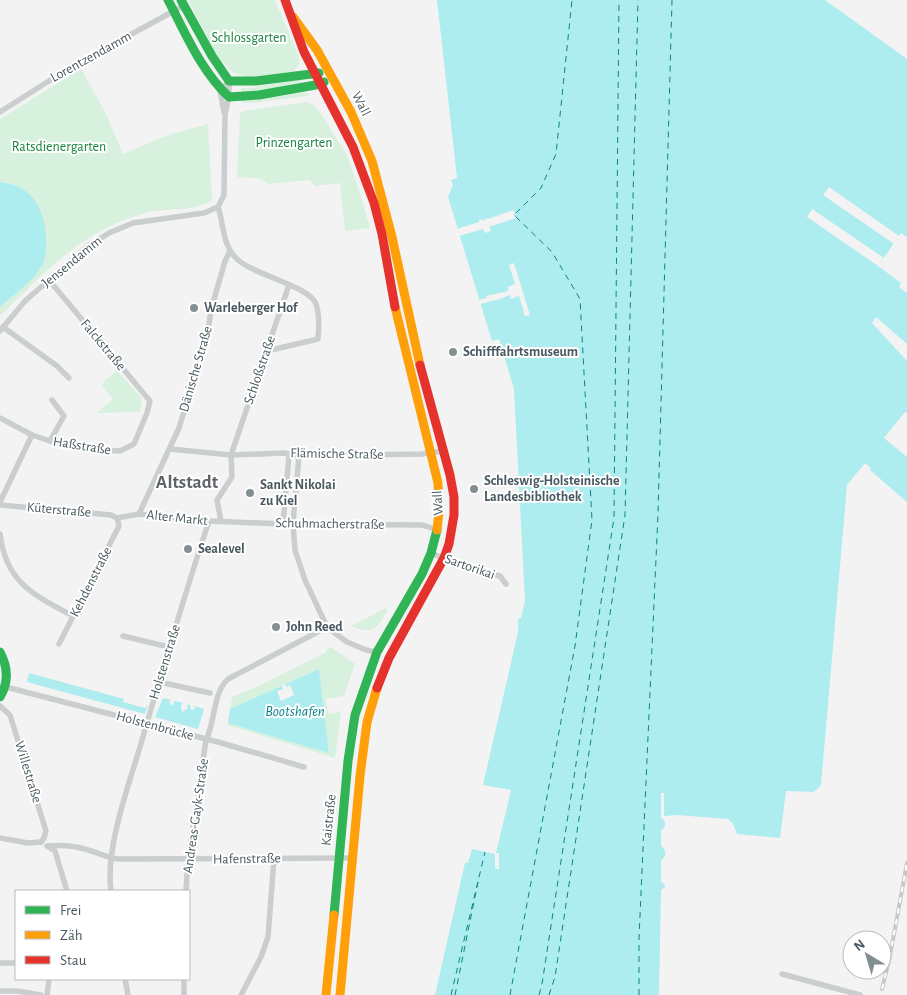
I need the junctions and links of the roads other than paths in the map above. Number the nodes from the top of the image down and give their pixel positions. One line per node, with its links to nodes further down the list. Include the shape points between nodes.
1 (168, 0): 4 (main road)
2 (285, 0): 5 (main road)
3 (182, 3): 4 (street, Lorentzendamm); 8 (main road)
4 (174, 11): 10 (main road); 12 (street, Lorentzendamm, via 71,67)
5 (292, 15): 6 (main road, Wall); 7 (main road, Wall, via 317,50)
6 (314, 72): 7 (main road); 8 (main road, via 256,81); 9 (main road, Wall)
7 (330, 77): 9 (main road); 19 (main road, Wall, via 351,112 372,161)
8 (229, 81): 10 (street); 11 (street)
9 (320, 84): 11 (main road); 20 (main road, Wall, via 353,147 374,203)
10 (220, 91): 11 (main road); 13 (street)
11 (228, 97): 13 (street)
12 (0, 112)
13 (225, 114): 14 (street, via 224,195)
14 (218, 208): 15 (street); 16 (street, Jensendamm, via 133,223 109,233 88,246)
15 (230, 251): 17 (street, via 246,266); 28 (street, Dänische Straße, via 193,384)
16 (49, 280): 18 (street, Jensendamm); 24 (street, Falckstraße, via 150,401)
17 (288, 285): 21 (street, Schloßstraße); 21 (street, via 309,295 316,304 318,338)
18 (2, 329): 22 (street, via 57,366)
19 (413, 336): 20 (street); 29 (main road, Wall)
20 (402, 339): 30 (main road, Wall)
21 (266, 351): 31 (street, Schloßstraße)
22 (69, 378)
23 (52, 400): 27 (street, via 64,416)
24 (147, 413): 27 (street, Haßstraße, via 134,444 120,451 84,449)
25 (0, 418): 26 (street, Haßstraße)
26 (32, 435): 27 (street, Haßstraße); 34 (street)
27 (50, 441)
28 (170, 449): 31 (street); 35 (street, Alter Markt)
29 (443, 451): 30 (street, Flämische Straße); 44 (main road, Wall, via 454,497 452,531)
30 (431, 453): 33 (street, Flämische Straße); 41 (main road, Wall, via 438,483)
31 (231, 455): 32 (street, Flämische Straße); 38 (street, Alter Markt, via 232,477 217,500)
32 (289, 455): 33 (street, Flämische Straße); 40 (street)
33 (298, 456): 39 (street)
34 (0, 503): 36 (street, Küterstraße)
35 (139, 514): 36 (street, Alter Markt); 37 (street, Alter Markt)
36 (117, 518): 46 (street, Kehdenstraße, via 119,526)
37 (209, 521): 38 (street, Alter Markt); 50 (street, Holstenstraße)
38 (221, 521): 40 (street, Schuhmacherstraße)
39 (293, 523): 40 (street, Schuhmacherstraße); 41 (street, Schuhmacherstraße, via 422,525); 47 (street, via 295,550 305,580)
40 (282, 524)
41 (438, 530): 43 (main road, Wall)
42 (0, 534): 46 (street, via 3,554 27,590)
43 (431, 553): 44 (street, Sartorikai); 52 (main road, Wall)
44 (444, 558): 45 (street, Sartorikai, via 500,576); 53 (main road, Wall)
45 (506, 584)
46 (73, 616): 49 (street, Kehdenstraße)
47 (328, 627): 52 (street, via 360,648); 60 (street, Andreas-Gayk-Straße, via 223,683)
48 (123, 636): 50 (street)
49 (59, 644)
50 (169, 647): 54 (street, Holstenstraße)
51 (0, 652): 55 (main road, via 7,675)
52 (377, 652): 53 (street); 66 (main road, Kaistraße, via 354,715)
53 (389, 658): 67 (main road, Kaistraße, via 367,722)
54 (159, 682): 56 (street); 59 (street, Holstenstraße)
55 (6, 687): 57 (main road); 59 (street, Holstenbrücke)
56 (210, 693)
57 (0, 697)
58 (0, 706): 63 (street, Willestraße, via 10,715 46,831)
59 (147, 721): 60 (street, Holstenbrücke); 65 (street, Holstenstraße, via 119,817)
60 (206, 740): 61 (street, Holstenbrücke); 68 (street, Andreas-Gayk-Straße)
61 (304, 767)
62 (0, 838): 63 (street)
63 (41, 842): 64 (street)
64 (48, 846): 65 (street, Hafenstraße, via 85,849); 70 (street, via 55,851)
65 (112, 858): 68 (street, Hafenstraße); 71 (street, Holstenstraße)
66 (339, 858): 67 (street, Hafenstraße); 69 (street, Hafenstraße); 85 (main road, Kaistraße)
67 (353, 858): 86 (main road, Kaistraße)
68 (188, 860): 69 (street, Hafenstraße); 72 (street, Andreas-Gayk-Straße)
69 (274, 860): 84 (street, via 268,937)
70 (67, 890)
71 (111, 890)
72 (186, 890)
73 (15, 963): 74 (street)
74 (0, 964)
75 (782, 974): 87 (street)
76 (49, 980): 81 (street)
77 (125, 980): 82 (street)
78 (184, 980): 83 (street)
79 (0, 991): 80 (street)
80 (41, 995)
81 (47, 995)
82 (128, 995)
83 (184, 995)
84 (241, 995)
85 (326, 995)
86 (340, 995)
87 (860, 995)

